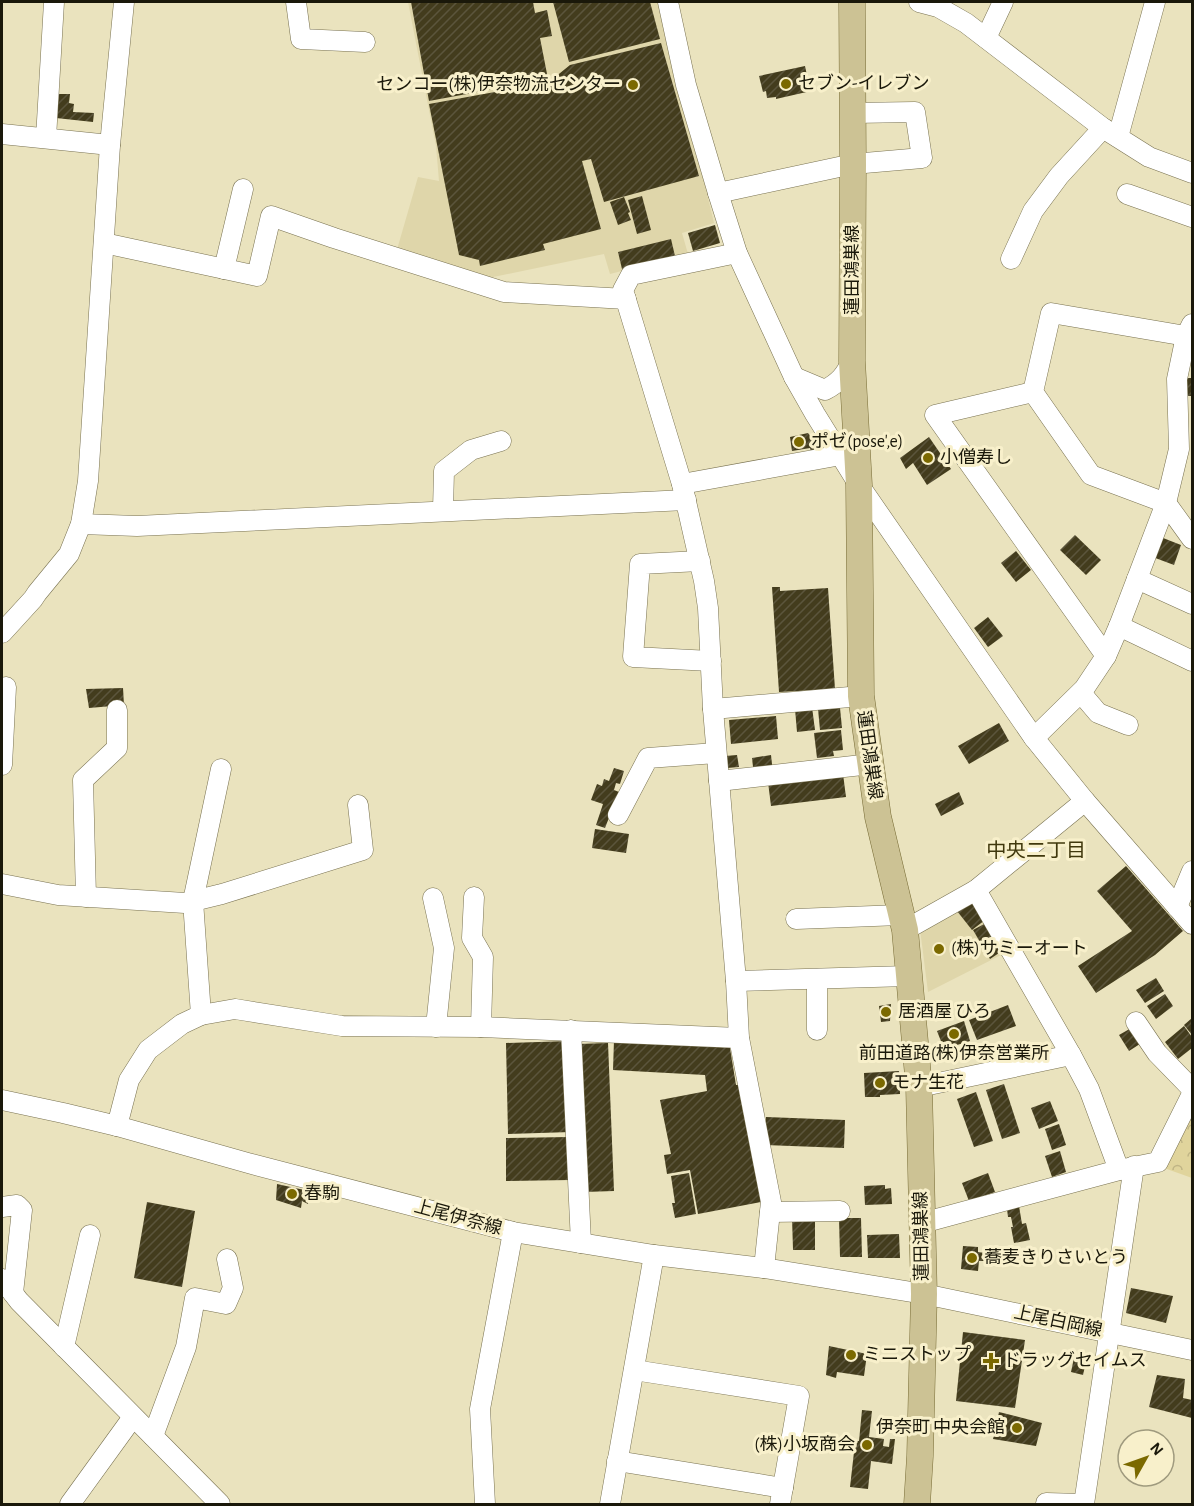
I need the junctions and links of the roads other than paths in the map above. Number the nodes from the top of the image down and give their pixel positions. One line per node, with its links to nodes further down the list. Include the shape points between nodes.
1 (54, 2): 15 (street)
2 (124, 2): 16 (street)
3 (296, 2): 11 (street, via 301,39)
4 (668, 2): 20 (street, via 686,85)
5 (852, 2): 12 (main road, 蓮田鴻巣線)
6 (919, 2): 9 (street)
7 (1003, 2): 10 (street)
8 (1155, 2): 13 (street)
9 (939, 4): 10 (street)
10 (986, 38): 13 (street)
11 (365, 42)
12 (853, 112): 17 (main road, 蓮田鴻巣線); 17 (street, via 915,112 922,158)
13 (1110, 133): 18 (street, via 1149,157); 25 (street, via 1059,176 1033,211)
14 (2, 134): 15 (street)
15 (46, 138): 16 (street)
16 (110, 145): 23 (street)
17 (854, 164): 20 (street); 29 (main road, 蓮田鴻巣線)
18 (1192, 173)
19 (243, 189): 26 (street)
20 (718, 193): 24 (street)
21 (1127, 194): 22 (street)
22 (1192, 217)
23 (104, 243): 26 (street); 38 (street, via 88,481)
24 (737, 253): 27 (street, via 631,275 623,290); 30 (street)
25 (1011, 259)
26 (224, 269): 27 (street, via 257,276 271,216 504,292)
27 (626, 299): 35 (street)
28 (1189, 330): 31 (street, via 1051,313); 36 (street, via 1177,379 1179,449)
29 (852, 361): 30 (street, via 837,384 825,390); 34 (main road, 蓮田鴻巣線)
30 (794, 376): 33 (street)
31 (1033, 392): 36 (street, via 1091,475); 45 (street, via 935,415)
32 (501, 441): 37 (street, via 471,450 444,471)
33 (841, 455): 34 (street); 35 (street)
34 (859, 485): 50 (main road, 蓮田鴻巣線); 54 (street)
35 (684, 492): 37 (street); 40 (street)
36 (1166, 503): 39 (street); 41 (street)
37 (443, 510): 38 (street, via 137,526)
38 (81, 524): 44 (street, via 69,554)
39 (1192, 539)
40 (700, 561): 46 (street); 46 (street, via 640,564 633,657)
41 (1137, 579): 42 (street); 43 (street)
42 (1192, 604)
43 (1119, 626): 45 (street); 47 (street)
44 (2, 633)
45 (1106, 656): 49 (street)
46 (711, 661): 51 (street)
47 (1192, 661)
48 (6, 687): 57 (street)
49 (1080, 693): 53 (street, via 1098,713); 54 (street)
50 (861, 696): 51 (street); 56 (main road, 蓮田鴻巣線)
51 (713, 708): 55 (street)
52 (117, 710): 66 (street, via 117,747 83,780)
53 (1128, 725)
54 (1034, 738): 60 (street)
55 (716, 753): 59 (street); 62 (street, via 648,758)
56 (871, 764): 59 (street); 72 (main road, 蓮田鴻巣線, via 878,817)
57 (2, 765)
58 (221, 769): 69 (street)
59 (719, 781): 76 (street)
60 (1085, 801): 65 (street); 70 (street)
61 (358, 805): 69 (street, via 363,850)
62 (618, 815)
63 (1192, 871): 70 (street)
64 (2, 884): 66 (street)
65 (976, 890): 72 (street); 84 (street)
66 (86, 897): 69 (street)
67 (474, 897): 80 (street, via 472,938 483,957)
68 (433, 898): 79 (street, via 444,948)
69 (193, 901): 77 (street)
70 (1177, 907): 73 (street)
71 (796, 919): 72 (street)
72 (902, 922): 74 (main road, 蓮田鴻巣線)
73 (1192, 924)
74 (908, 976): 75 (street); 85 (main road, 蓮田鴻巣線)
75 (817, 979): 76 (street); 82 (street)
76 (736, 981): 83 (street)
77 (201, 1015): 79 (street, via 236,1009 342,1026); 89 (street, via 148,1050 129,1080)
78 (1136, 1022): 86 (street, via 1157,1053)
79 (436, 1027): 80 (street)
80 (481, 1027): 81 (street)
81 (571, 1030): 83 (street); 97 (street)
82 (817, 1030)
83 (739, 1038): 93 (street)
84 (1071, 1054): 85 (street); 90 (street)
85 (919, 1087): 94 (main road, 蓮田鴻巣線)
86 (1192, 1089)
87 (1192, 1094): 90 (street, via 1158,1162)
88 (2, 1100): 89 (street, 上尾伊奈線)
89 (117, 1126): 95 (street, 上尾伊奈線)
90 (1127, 1168): 94 (street); 103 (street)
91 (2, 1207): 101 (street, via 17,1205 22,1210)
92 (840, 1211): 93 (street)
93 (770, 1212): 100 (street)
94 (922, 1223): 102 (main road, 蓮田鴻巣線)
95 (513, 1232): 97 (street, 上尾伊奈線); 113 (street, via 480,1409)
96 (90, 1234): 104 (street)
97 (581, 1243): 98 (street, 上尾伊奈線)
98 (654, 1255): 100 (street, 上尾伊奈線); 106 (street)
99 (227, 1259): 108 (street, via 233,1288 226,1304 195,1298 186,1347)
100 (764, 1268): 102 (street, 上尾伊奈線)
101 (7, 1286): 104 (street)
102 (924, 1294): 103 (street, 上尾白岡線); 115 (main road, 蓮田鴻巣線)
103 (1109, 1333): 105 (street, 上尾白岡線); 117 (street)
104 (64, 1347): 107 (street)
105 (1192, 1350)
106 (634, 1370): 109 (street); 110 (street, via 798,1396)
107 (133, 1417): 108 (street); 111 (street)
108 (153, 1436): 112 (street)
109 (617, 1461): 110 (street); 114 (street)
110 (782, 1496)
111 (70, 1504)
112 (220, 1504)
113 (485, 1504)
114 (610, 1504)
115 (916, 1504)
116 (1046, 1504): 117 (street)
117 (1082, 1504)

